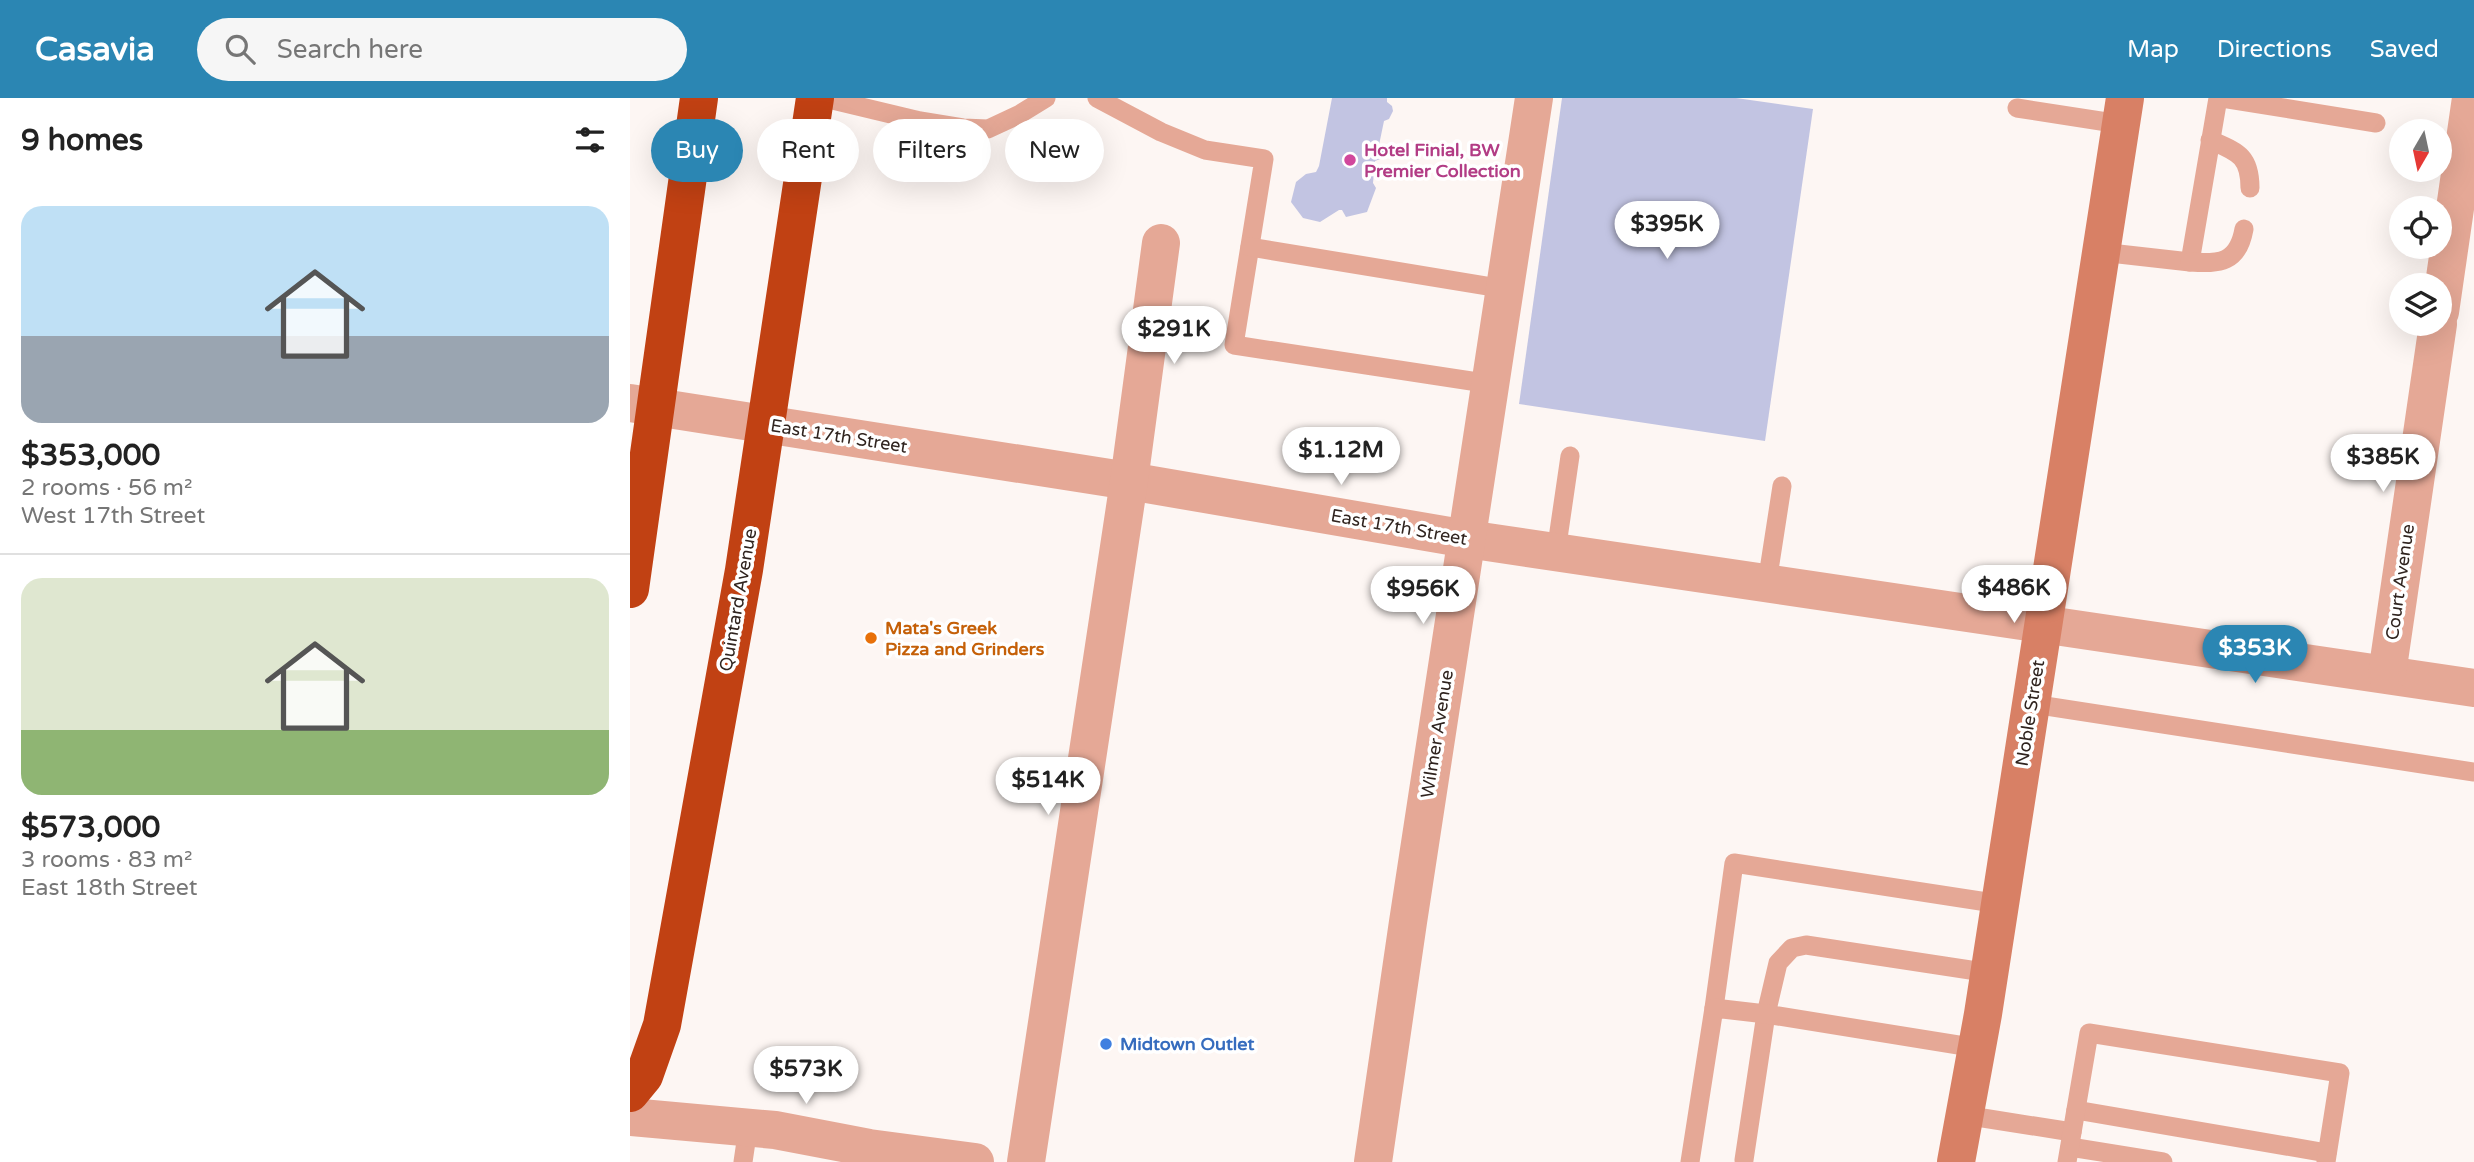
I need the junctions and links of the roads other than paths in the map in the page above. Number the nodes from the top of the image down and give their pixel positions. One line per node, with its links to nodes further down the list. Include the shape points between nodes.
1 (699, 98): 25 (highway)
2 (816, 98): 26 (highway, Quintard Avenue)
3 (824, 98): 4 (lane, via 920,121 988,129)
4 (1046, 98)
5 (1097, 98): 12 (lane)
6 (1130, 98): 12 (lane)
7 (1534, 98): 22 (street, Wilmer Avenue)
8 (2220, 98): 13 (lane); 14 (lane)
9 (2471, 98): 21 (street)
10 (2017, 108): 11 (lane)
11 (2123, 111): 19 (main road, Noble Street)
12 (1139, 120): 18 (lane, via 1205,150 1264,159)
13 (2376, 124)
14 (2210, 140): 15 (lane, via 2244,158); 20 (lane)
15 (2250, 187)
16 (2244, 229): 20 (lane, via 2242,242 2231,257 2212,263)
17 (1161, 243): 28 (street)
18 (1250, 247): 22 (lane); 24 (lane, via 1234,345)
19 (2101, 252): 20 (lane); 34 (main road, Noble Street)
20 (2190, 262)
21 (2446, 273)
22 (1505, 289): 24 (street, Wilmer Avenue)
23 (2436, 336): 35 (street, Court Avenue)
24 (1490, 384): 30 (street, Wilmer Avenue)
25 (643, 405): 26 (street, East 17th Street); 33 (highway)
26 (765, 424): 28 (street, East 17th Street); 44 (highway, Quintard Avenue, via 744,570 662,1025 645,1076)
27 (1570, 456): 31 (lane)
28 (1129, 481): 30 (street, East 17th Street); 54 (street)
29 (1782, 486): 32 (lane)
30 (1467, 539): 31 (street, East 17th Street); 55 (street, Wilmer Avenue)
31 (1556, 552): 32 (street, East 17th Street)
32 (1767, 583): 34 (street, East 17th Street)
33 (630, 589)
34 (2044, 624): 35 (street, East 17th Street); 37 (main road, Noble Street)
35 (2387, 674): 36 (street, East 17th Street)
36 (2474, 688)
37 (2032, 704): 38 (lane); 39 (main road, Noble Street)
38 (2474, 772)
39 (2000, 904): 40 (main road, Noble Street); 41 (lane, via 1734,863)
40 (1990, 973): 42 (lane, via 1806,945 1792,948 1777,963); 43 (main road, Noble Street)
41 (1714, 1009): 42 (lane); 56 (lane)
42 (1766, 1014): 43 (lane); 52 (lane)
43 (1977, 1048): 46 (main road, Noble Street)
44 (630, 1093)
45 (2076, 1110): 49 (lane); 51 (lane); 51 (lane, via 2089,1033 2340,1073)
46 (1964, 1115): 49 (lane); 57 (main road, Noble Street)
47 (630, 1117): 48 (street)
48 (745, 1145): 50 (street, via 775,1130)
49 (2070, 1147): 58 (lane)
50 (920, 1158): 53 (street)
51 (2326, 1158)
52 (1744, 1160)
53 (975, 1162)
54 (1026, 1162)
55 (1373, 1162)
56 (1690, 1162)
57 (1956, 1162)
58 (2163, 1162)

